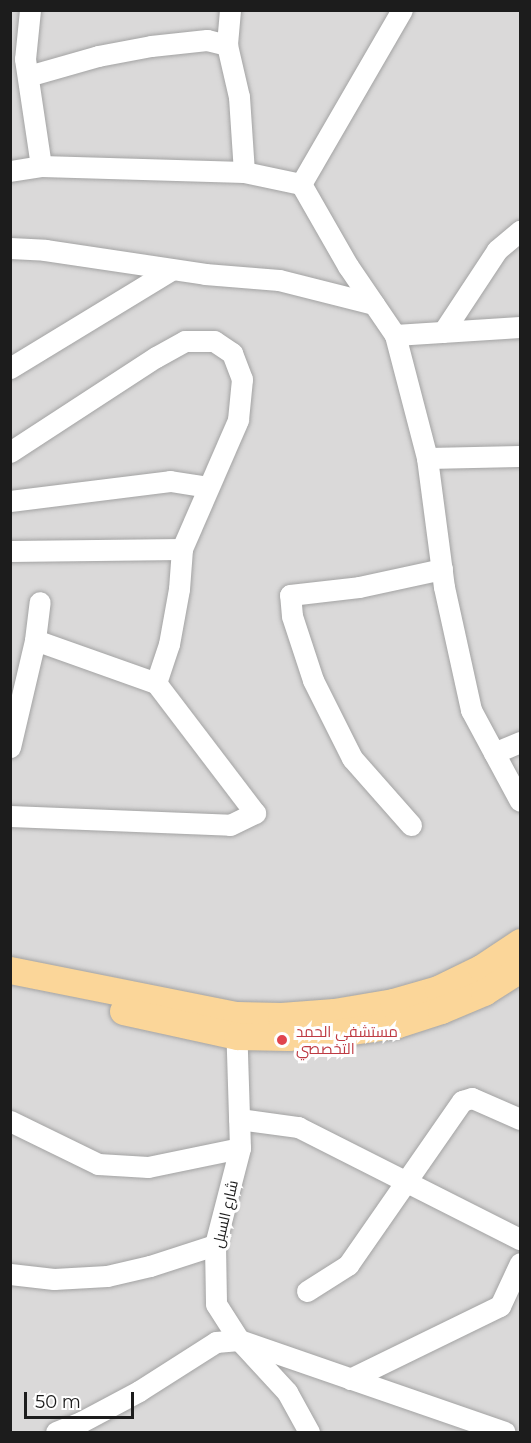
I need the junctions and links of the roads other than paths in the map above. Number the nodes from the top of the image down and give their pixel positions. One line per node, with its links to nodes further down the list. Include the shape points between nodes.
1 (30, 10): 5 (street)
2 (230, 10): 4 (street)
3 (402, 10): 9 (street)
4 (227, 45): 5 (street, via 207,40 151,46); 8 (street, via 239,97)
5 (27, 76): 6 (street)
6 (42, 166): 7 (street); 8 (street)
7 (10, 171)
8 (244, 172): 9 (street)
9 (301, 184): 13 (street)
10 (520, 231): 15 (street, via 497,250)
11 (10, 248): 12 (street)
12 (171, 270): 13 (street, via 279,280); 17 (street)
13 (374, 304): 16 (street)
14 (520, 327): 15 (street)
15 (443, 332): 16 (street)
16 (395, 335): 20 (street)
17 (10, 368)
18 (10, 452): 21 (street, via 185,341 214,341 232,353 242,379 238,420)
19 (520, 456): 20 (street)
20 (427, 458): 25 (street)
21 (208, 487): 22 (street, via 170,481); 23 (street)
22 (10, 501)
23 (182, 549): 24 (street); 28 (street, via 169,645)
24 (10, 551)
25 (442, 569): 31 (street, via 471,710); 34 (street, via 359,587 290,595 292,616 313,680 352,758)
26 (40, 602): 27 (street)
27 (35, 640): 28 (street); 30 (street)
28 (156, 683): 33 (street, via 255,813 230,825)
29 (520, 742): 31 (street)
30 (10, 747)
31 (494, 753): 32 (street)
32 (520, 801)
33 (10, 816)
34 (411, 825)
35 (520, 942): 39 (main road, via 481,968 438,989 393,1002 281,1016)
36 (520, 969): 39 (main road, via 484,992 395,1025 288,1037)
37 (10, 970): 39 (main road)
38 (10, 986): 39 (main road)
39 (236, 1026): 40 (street, شارع السبل)
40 (238, 1119): 43 (street, شارع السبل); 44 (street, via 298,1127)
41 (520, 1119): 44 (street, via 472,1098 462,1101)
42 (10, 1121): 43 (street, via 98,1164 148,1167)
43 (240, 1148): 46 (street, شارع السبل)
44 (404, 1182): 45 (street); 49 (street, via 348,1265)
45 (520, 1239)
46 (215, 1245): 48 (street, via 107,1276 54,1279); 50 (street, شارع السبل, via 216,1304)
47 (520, 1263): 51 (street, via 500,1306)
48 (10, 1274)
49 (307, 1291)
50 (239, 1340): 51 (street); 52 (street, via 216,1342 139,1391); 53 (street, شارع السبل, via 287,1392)
51 (350, 1379): 54 (street)
52 (56, 1432)
53 (309, 1432)
54 (504, 1432)

